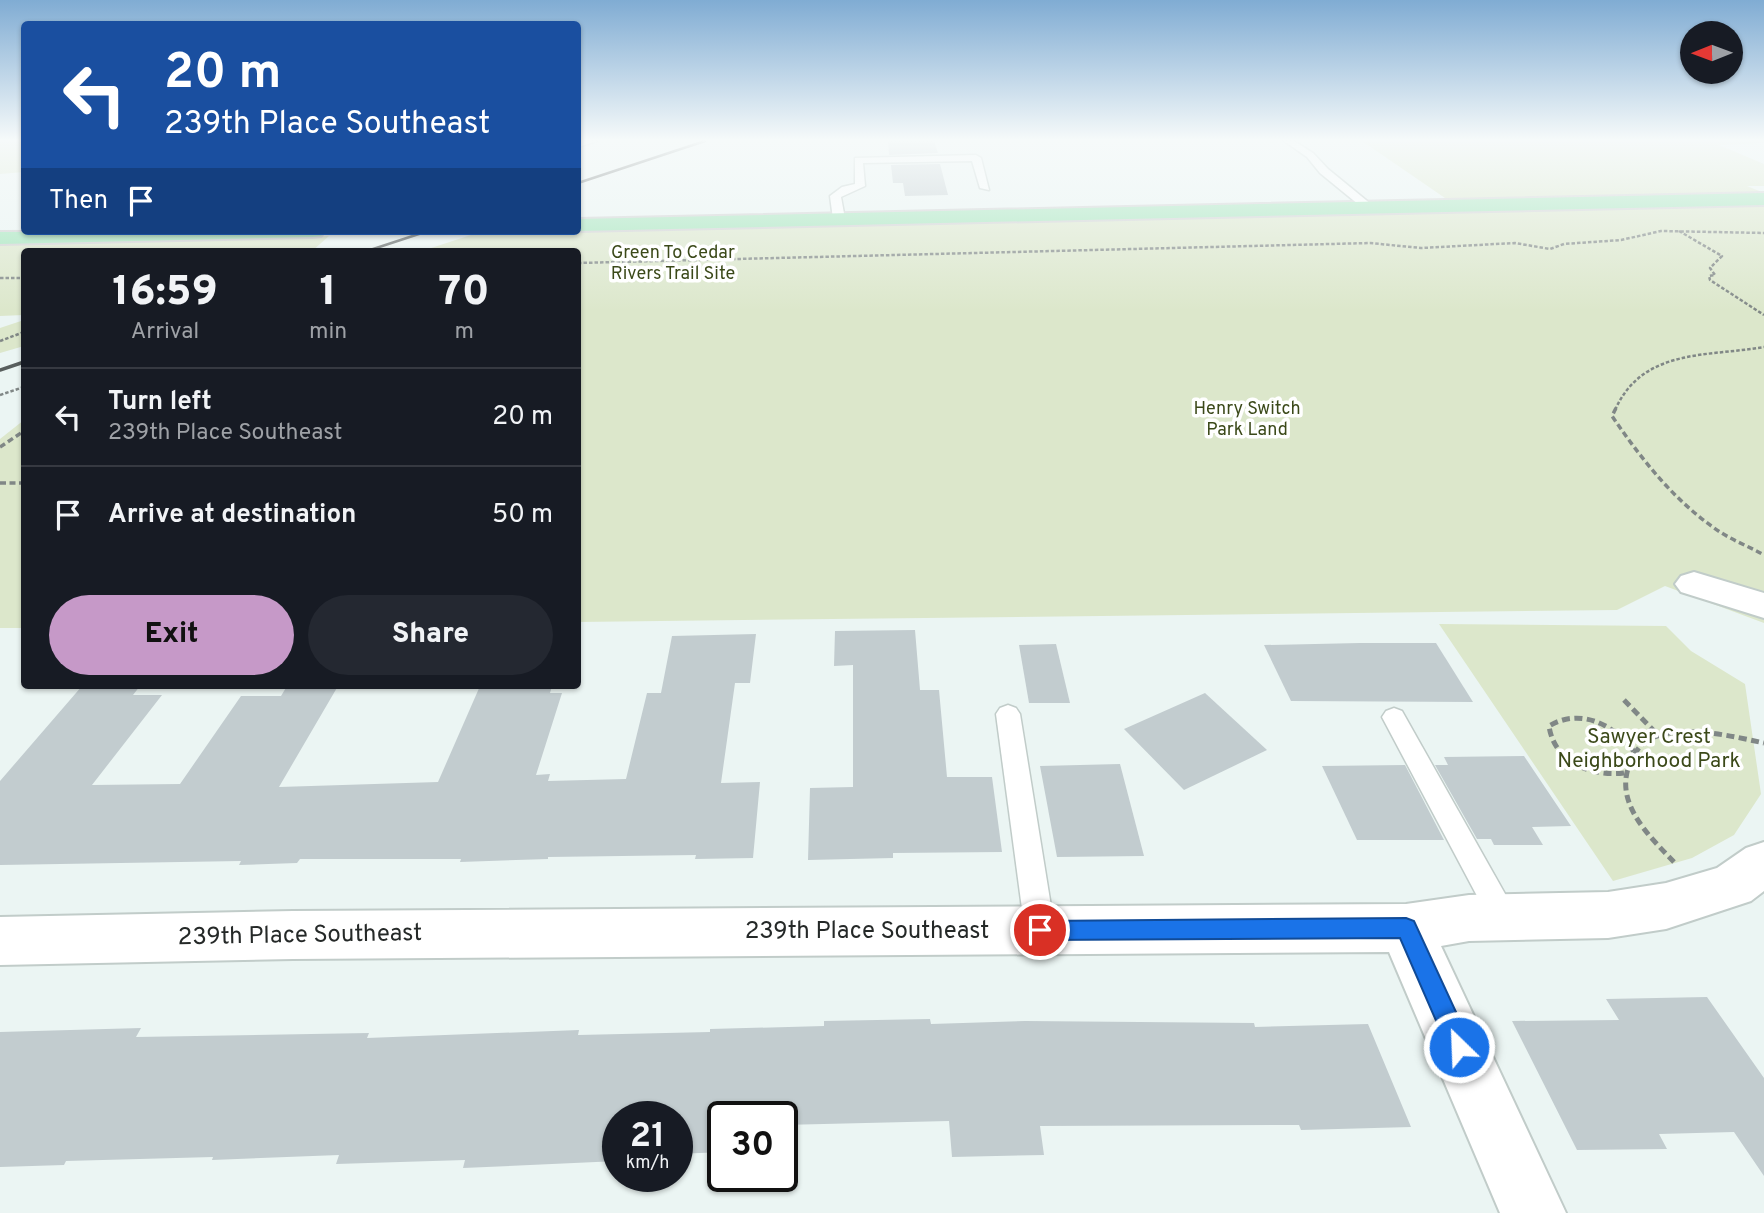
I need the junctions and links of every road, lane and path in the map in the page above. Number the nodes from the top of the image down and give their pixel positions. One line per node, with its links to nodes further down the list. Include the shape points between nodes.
1 (835, 198): 5 (lane)
2 (1357, 198): 4 (lane)
3 (1764, 199): 4 (main road)
4 (1368, 207): 5 (main road)
5 (839, 219): 6 (main road)
6 (581, 225)
7 (1678, 230): 8 (path); 11 (path, via 1550,249 1515,243 1422,248 1370,243); 14 (path, via 1721,257 1710,268 1715,275 1709,276 1710,280)
8 (1764, 233)
9 (63, 235): 10 (main road)
10 (0, 238)
11 (581, 263)
12 (0, 278): 13 (path)
13 (21, 278)
14 (1764, 315)
15 (21, 333): 16 (path)
16 (0, 341)
17 (1764, 347): 24 (path, via 1684,356 1649,368 1618,396 1612,416 1670,489 1719,531)
18 (21, 388): 19 (path)
19 (0, 395)
20 (21, 433): 21 (path)
21 (0, 447)
22 (21, 482): 23 (path)
23 (0, 483)
24 (1764, 555)
25 (1694, 584): 26 (street)
26 (1761, 613)
27 (1623, 700): 30 (path)
28 (1008, 714): 38 (lane)
29 (1394, 717): 36 (lane)
30 (1660, 737): 31 (path, via 1716,733); 32 (path, via 1647,740)
31 (1764, 743)
32 (1635, 753): 33 (path); 33 (path, via 1617,732 1593,721 1569,716 1549,726 1554,747 1565,758 1599,773)
33 (1624, 773): 35 (path, via 1626,797 1642,827)
34 (1764, 863): 35 (street, 239th Place Southeast, via 1733,885)
35 (1707, 895): 36 (street, 239th Place Southeast, via 1608,915)
36 (1503, 917): 37 (street, 239th Place Southeast)
37 (1406, 928): 38 (street, 239th Place Southeast); 40 (street)
38 (1040, 930): 39 (street, 239th Place Southeast)
39 (0, 941)
40 (1533, 1213)

